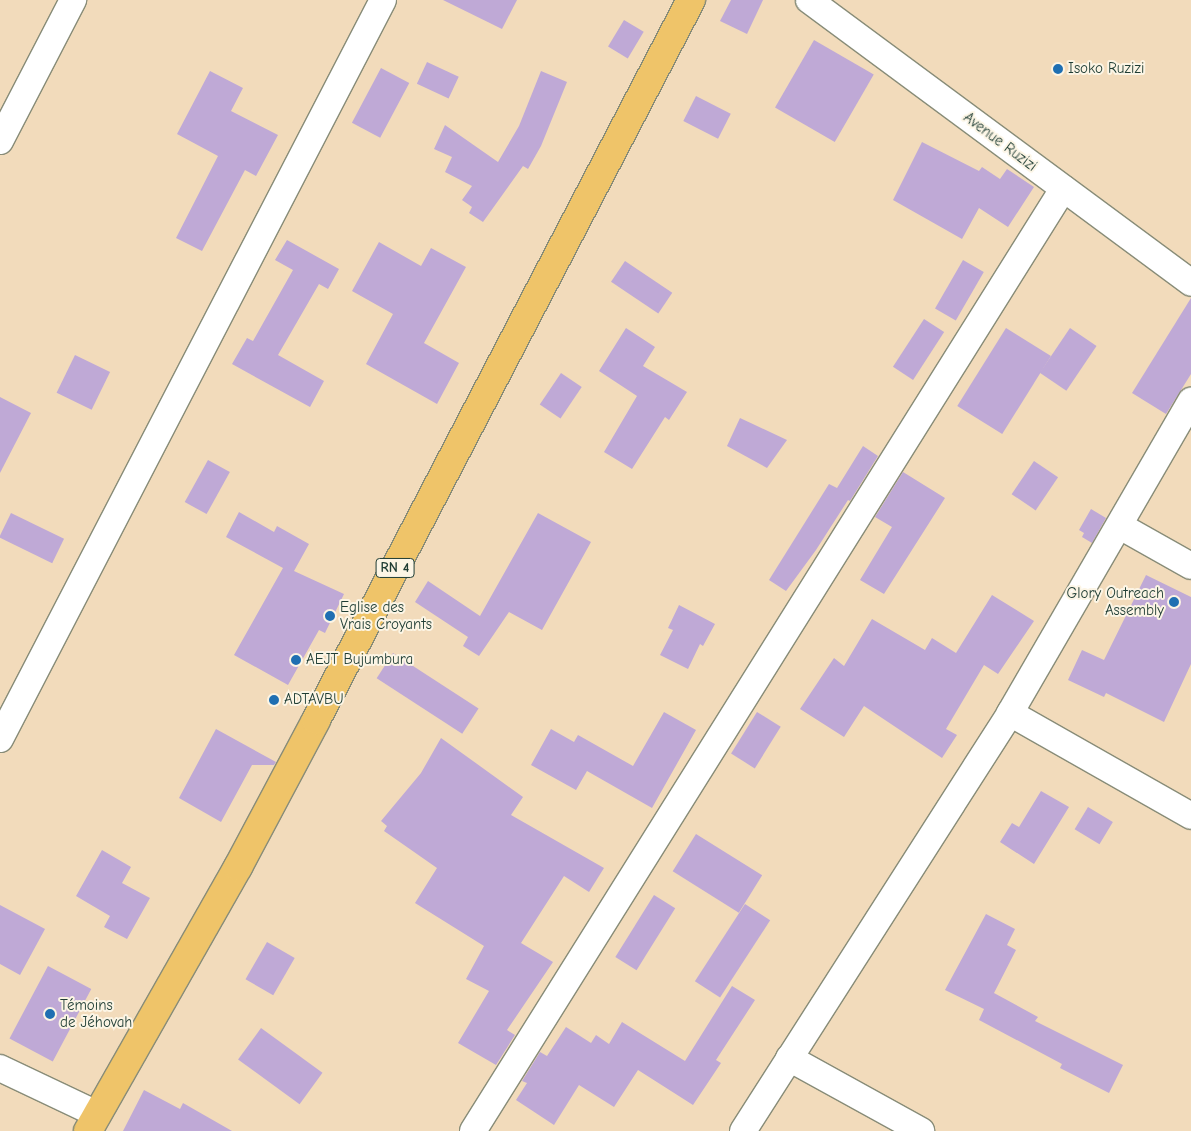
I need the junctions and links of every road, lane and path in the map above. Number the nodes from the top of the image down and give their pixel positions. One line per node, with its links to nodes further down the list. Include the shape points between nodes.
1 (73, 0): 5 (street)
2 (383, 0): 12 (street)
3 (691, 0): 16 (main road, RN 4, via 307,738)
4 (809, 0): 6 (street, Avenue Ruzizi)
5 (0, 142)
6 (1063, 189): 7 (street, Avenue Ruzizi); 17 (street)
7 (1191, 283)
8 (1191, 402): 9 (street)
9 (1120, 526): 10 (street); 11 (street)
10 (1191, 566)
11 (1010, 713): 13 (street); 14 (street)
12 (0, 740)
13 (1191, 816)
14 (789, 1058): 18 (street); 19 (street)
15 (0, 1068): 16 (street)
16 (93, 1123)
17 (473, 1131)
18 (742, 1131)
19 (921, 1131)

